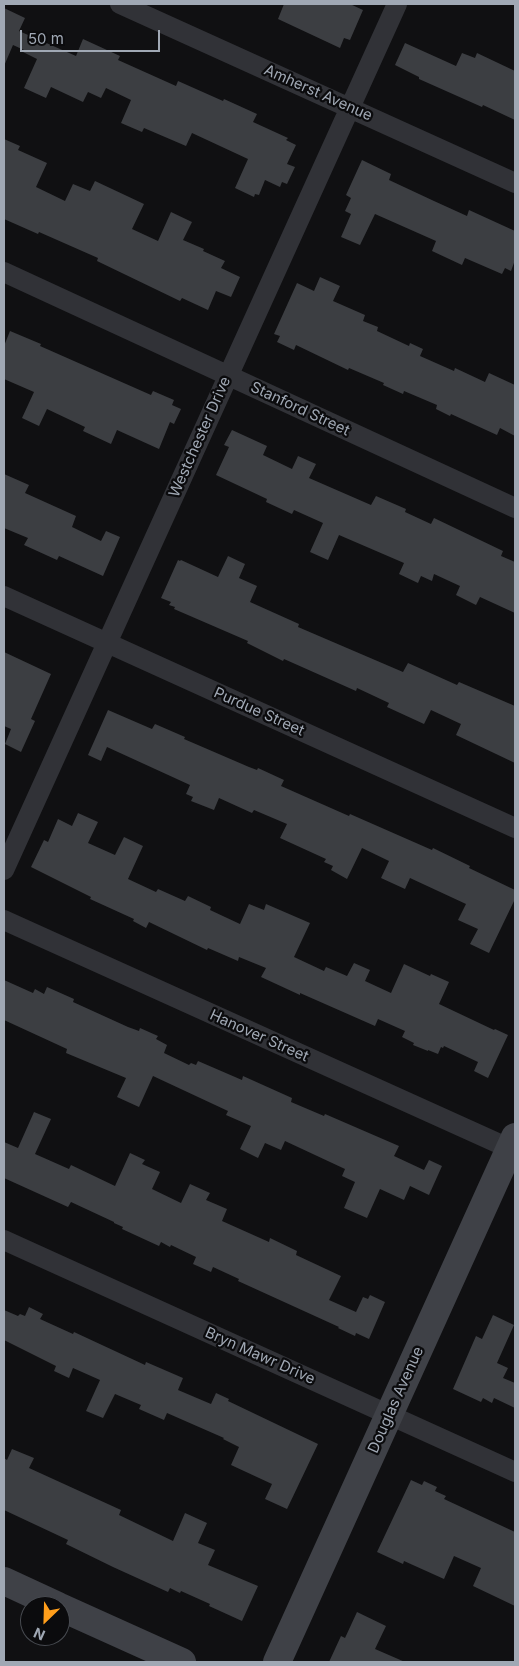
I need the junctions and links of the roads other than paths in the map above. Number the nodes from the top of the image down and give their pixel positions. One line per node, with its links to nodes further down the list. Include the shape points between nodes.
1 (120, 4): 3 (street, Amherst Avenue)
2 (397, 4): 3 (street, Westchester Drive)
3 (350, 108): 4 (street, Amherst Avenue); 6 (street, Westchester Drive)
4 (515, 183)
5 (4, 272): 6 (street, Stanford Street)
6 (228, 375): 7 (street, Stanford Street); 9 (street, Westchester Drive)
7 (515, 508)
8 (4, 596): 9 (street, Purdue Street)
9 (107, 643): 10 (street, Purdue Street); 11 (street, Westchester Drive)
10 (515, 828)
11 (4, 870)
12 (4, 920): 13 (street, Hanover Street)
13 (514, 1146): 15 (street, Douglas Avenue)
14 (4, 1240): 15 (street, Bryn Mawr Drive)
15 (389, 1415): 16 (street, Bryn Mawr Drive); 21 (street, Douglas Avenue)
16 (515, 1472)
17 (4, 1581): 18 (street)
18 (37, 1596)
19 (70, 1611): 20 (street)
20 (182, 1662)
21 (277, 1662)

